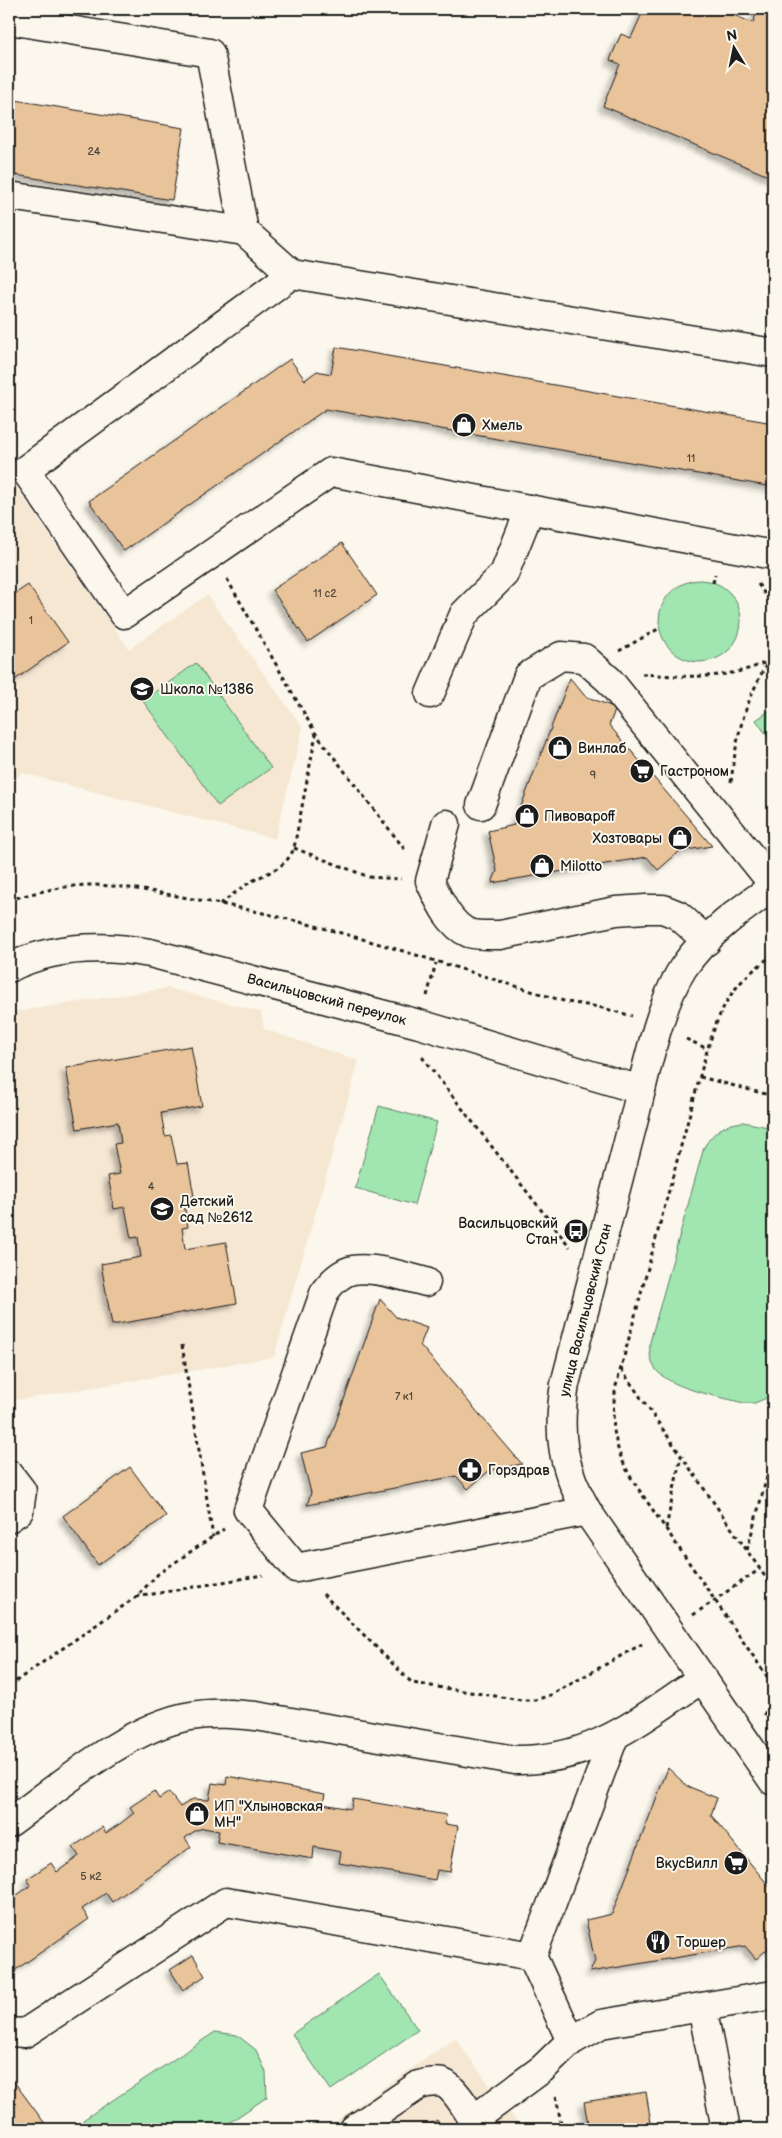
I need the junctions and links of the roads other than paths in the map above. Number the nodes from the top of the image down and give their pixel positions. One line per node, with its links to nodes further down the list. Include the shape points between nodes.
1 (9, 20): 3 (street, via 210,54)
2 (9, 196): 3 (street)
3 (244, 231): 4 (street)
4 (292, 274): 5 (street); 6 (street, via 25,470 124,614 331,472)
5 (773, 353)
6 (530, 509): 7 (street); 8 (street, via 504,574 464,614)
7 (773, 555)
8 (430, 694)
9 (481, 805): 11 (street, via 528,676 561,656 584,658 610,680)
10 (446, 824): 12 (street, via 430,881 455,923 469,933 500,934 616,911 655,909 678,915)
11 (773, 886): 12 (street, улица Васильцовский Стан)
12 (707, 940): 14 (street, улица Васильцовский Стан, via 673,985)
13 (9, 968): 14 (street, Васильцовский переулок, via 41,956 90,947 150,953 419,1024)
14 (641, 1090): 17 (street, улица Васильцовский Стан, via 565,1384 560,1428 562,1450 574,1488)
15 (426, 1282): 17 (street, via 372,1270 352,1270 336,1278 325,1290 248,1510 296,1568)
16 (9, 1474): 18 (street, via 22,1491 19,1511)
17 (587, 1511): 19 (street, улица Васильцовский Стан)
18 (9, 1518)
19 (703, 1678): 20 (street); 21 (street, улица Васильцовский Стан)
20 (614, 1737): 22 (street, via 565,1756 515,1760 256,1716 224,1713 191,1716 134,1736); 23 (street)
21 (773, 1781)
22 (9, 1823)
23 (532, 1956): 26 (street, via 226,1902 25,2033); 27 (street)
24 (773, 1995): 25 (street)
25 (702, 2007): 27 (street, via 601,2024); 30 (street)
26 (9, 2032)
27 (571, 2041): 28 (street)
28 (476, 2125): 29 (street, via 452,2090 442,2083 432,2082 419,2085)
29 (354, 2129)
30 (726, 2129)

